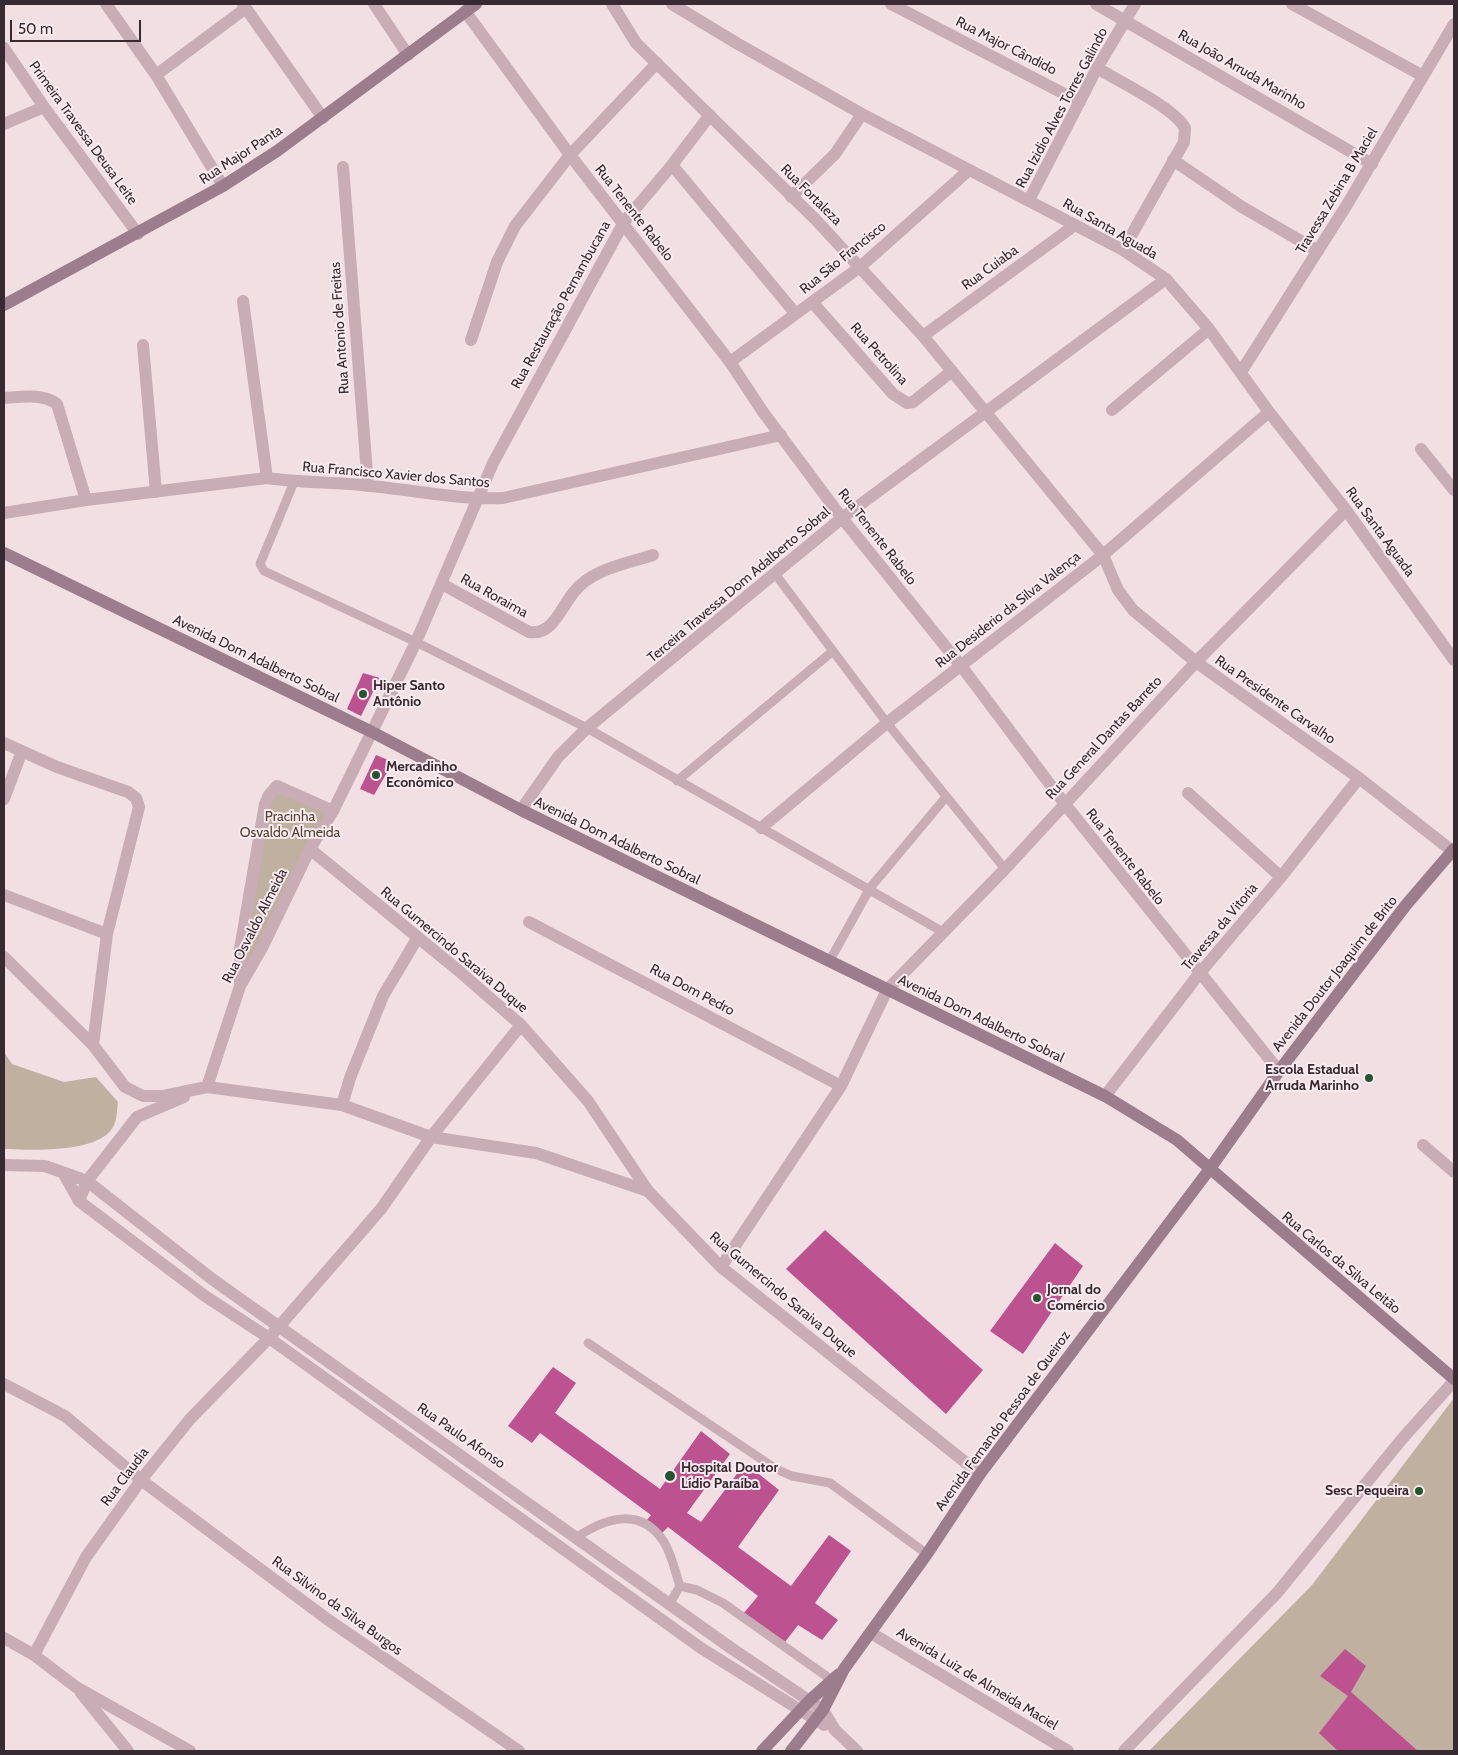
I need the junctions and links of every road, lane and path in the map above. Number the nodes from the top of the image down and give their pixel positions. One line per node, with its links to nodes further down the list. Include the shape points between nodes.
1 (106, 4): 19 (street)
2 (374, 4): 16 (street)
3 (476, 4): 12 (main road, Rua Major Panta)
4 (612, 4): 17 (street, Rua Fortaleza, via 636,43)
5 (672, 4): 23 (street, Rua Santa Aguada)
6 (891, 4): 21 (street, Rua Major Cândido)
7 (1096, 4): 13 (street, Rua João Arruda Marinho)
8 (1135, 4): 13 (street, Rua Izidio Alves Torres Galindo)
9 (1292, 4): 11 (street)
10 (244, 6): 19 (street); 25 (street)
11 (1309, 8): 20 (street)
12 (465, 11): 16 (main road, Rua Major Panta); 27 (street, Rua Tenente Rabelo)
13 (1127, 20): 18 (street, Rua Izidio Alves Torres Galindo); 29 (street, Rua João Arruda Marinho)
14 (1454, 24): 20 (street, Travessa Zebina B Maciel)
15 (4, 48): 22 (street, Primeira Travessa Deusa Leite)
16 (408, 55): 25 (main road, Rua Major Panta)
17 (656, 63): 24 (street, Rua Fortaleza); 27 (street)
18 (1097, 68): 21 (street, Rua Izidio Alves Torres Galindo); 28 (street, via 1176,117 1185,128 1184,142)
19 (156, 75): 33 (street)
20 (1423, 76): 29 (street, Travessa Zebina B Maciel)
21 (1080, 102): 35 (street, Rua Izidio Alves Torres Galindo)
22 (44, 107): 26 (street); 38 (street, Primeira Travessa Deusa Leite)
23 (862, 114): 32 (street, Rua Santa Aguada); 34 (street, via 835,154)
24 (710, 115): 30 (street, Rua Restauração Pernambucana); 34 (street, Rua Fortaleza)
25 (323, 118): 33 (main road, Rua Major Panta)
26 (4, 124)
27 (570, 155): 36 (street, Rua Tenente Rabelo); 49 (street, via 515,226 497,262)
28 (1172, 160): 39 (street); 40 (street, via 1242,207)
29 (1372, 164): 40 (street, Travessa Zebina B Maciel)
30 (672, 165): 36 (street, Rua Restauração Pernambucana); 46 (street)
31 (343, 167): 62 (street, Rua Antonio de Freitas)
32 (969, 170): 35 (street, Rua Santa Aguada); 41 (street, Rua São Francisco)
33 (223, 186): 38 (main road, Rua Major Panta)
34 (791, 197): 41 (street, Rua Fortaleza)
35 (1029, 200): 37 (street, Rua Santa Aguada)
36 (624, 222): 51 (street, Rua Tenente Rabelo); 65 (street, Rua Restauração Pernambucana, via 493,463)
37 (1075, 225): 39 (street, Rua Santa Aguada); 48 (street, Rua Cuiaba)
38 (138, 234): 45 (main road, Rua Major Panta)
39 (1123, 250): 42 (street, Rua Santa Aguada)
40 (1318, 250): 53 (street, Travessa Zebina B Maciel)
41 (860, 267): 44 (street, Rua São Francisco); 48 (street, Rua Fortaleza)
42 (1166, 279): 47 (street, Rua Santa Aguada); 56 (street, Terceira Travessa Dom Adalberto Sobral)
43 (243, 300): 60 (street)
44 (814, 303): 46 (street, Rua São Francisco); 52 (street, Rua Petrolina, via 893,394 907,404)
45 (4, 305)
46 (794, 313): 51 (street, Rua São Francisco)
47 (1209, 329): 53 (street, Rua Santa Aguada); 55 (street)
48 (923, 336): 52 (street, Rua Fortaleza)
49 (471, 340)
50 (143, 345): 64 (street)
51 (730, 362): 58 (street, Rua Tenente Rabelo)
52 (952, 371): 56 (street, Rua Fortaleza)
53 (1241, 372): 57 (street, Rua Santa Aguada)
54 (4, 398): 66 (street, via 35,396 57,404)
55 (1112, 410)
56 (985, 411): 69 (street, Terceira Travessa Dom Adalberto Sobral); 72 (street, Rua Presidente Carvalho)
57 (1269, 412): 67 (street, Rua Santa Aguada); 72 (street, Rua Desiderio da Silva Valença)
58 (781, 435): 65 (street, Rua Francisco Xavier dos Santos, via 519,496); 69 (street, Rua Tenente Rabelo)
59 (1421, 449): 63 (street)
60 (267, 478): 61 (street, Rua Francisco Xavier dos Santos); 64 (street, Rua Francisco Xavier dos Santos)
61 (294, 482): 62 (street, Rua Francisco Xavier dos Santos); 75 (lane, via 260,564 264,571)
62 (368, 486): 65 (street, Rua Francisco Xavier dos Santos)
63 (1454, 490)
64 (156, 492): 66 (street, Rua Francisco Xavier dos Santos)
65 (478, 499): 74 (street, Rua Roraima)
66 (86, 500): 68 (street, Rua Francisco Xavier dos Santos)
67 (1346, 510): 77 (street, Rua Santa Aguada); 78 (street, Rua General Dantas Barreto)
68 (4, 513)
69 (842, 518): 73 (street, Terceira Travessa Dom Adalberto Sobral); 79 (street, Rua Tenente Rabelo)
70 (4, 552): 82 (main road, Avenida Dom Adalberto Sobral)
71 (653, 554): 74 (street, Rua Roraima, via 585,580 550,627 541,633 529,632)
72 (1103, 555): 78 (street, Rua Presidente Carvalho, via 1118,590 1133,610); 79 (street, Rua Desiderio da Silva Valença)
73 (776, 575): 76 (lane); 81 (street, Terceira Travessa Dom Adalberto Sobral)
74 (442, 584): 75 (street, Rua Roraima)
75 (416, 642): 81 (lane); 82 (street, Rua Roraima)
76 (832, 651): 80 (lane); 86 (lane)
77 (1454, 660)
78 (1196, 662): 85 (street, Rua Presidente Carvalho); 90 (street, Rua General Dantas Barreto)
79 (962, 667): 80 (street, Rua Desiderio da Silva Valença); 90 (street, Rua Tenente Rabelo)
80 (887, 723): 88 (lane); 93 (street, Rua Desiderio da Silva Valença)
81 (588, 728): 86 (lane); 91 (street, Terceira Travessa Dom Adalberto Sobral, via 558,757)
82 (372, 732): 91 (main road, Avenida Dom Adalberto Sobral); 92 (street, Rua Osvaldo Almeida)
83 (4, 743): 84 (street)
84 (22, 751): 89 (street); 102 (street, via 116,787 136,798 139,807)
85 (1360, 778): 95 (street, Rua Presidente Carvalho); 97 (street, Travessa da Vitoria)
86 (677, 781): 93 (lane)
87 (1188, 793): 97 (street)
88 (946, 797): 96 (lane); 98 (lane)
89 (4, 799)
90 (1064, 803): 96 (street, Rua General Dantas Barreto); 106 (street, Rua Tenente Rabelo)
91 (521, 810): 105 (main road, Avenida Dom Adalberto Sobral)
92 (333, 811): 94 (street, Rua Osvaldo Almeida); 107 (street, via 277,786 269,795 240,949)
93 (761, 828): 98 (lane)
94 (310, 849): 103 (street, Rua Gumercindo Saraiva Duque); 107 (street, Rua Osvaldo Almeida)
95 (1453, 849): 111 (main road, Avenida Doutor Joaquim de Brito)
96 (1005, 869): 101 (street, Rua General Dantas Barreto)
97 (1282, 877): 106 (street, Travessa da Vitoria)
98 (870, 888): 101 (lane); 105 (lane)
99 (4, 895): 102 (street)
100 (529, 922): 112 (street, Rua Dom Pedro)
101 (943, 932): 108 (street, Rua General Dantas Barreto)
102 (107, 934): 110 (street)
103 (418, 937): 109 (street, Rua Gumercindo Saraiva Duque); 115 (street, via 383,996)
104 (4, 957): 110 (street)
105 (829, 962): 108 (main road, Avenida Dom Adalberto Sobral)
106 (1199, 974): 111 (street, Rua Tenente Rabelo); 114 (street, Travessa da Vitoria)
107 (240, 986): 113 (street, Rua Osvaldo Almeida)
108 (887, 990): 112 (street, Rua General Dantas Barreto); 114 (main road, Avenida Dom Adalberto Sobral)
109 (521, 1025): 116 (street, Rua Claudia); 123 (street, Rua Gumercindo Saraiva Duque, via 588,1101)
110 (93, 1045): 113 (street, via 125,1087 144,1096)
111 (1279, 1071): 119 (main road, Avenida Doutor Joaquim de Brito)
112 (841, 1086): 125 (street, Rua General Dantas Barreto)
113 (208, 1088): 115 (street); 122 (street, via 137,1117)
114 (1105, 1096): 119 (main road, Avenida Dom Adalberto Sobral, via 1177,1140)
115 (342, 1105): 116 (street)
116 (431, 1137): 123 (street, via 536,1154); 126 (street, Rua Claudia, via 381,1209)
117 (1423, 1145): 120 (street)
118 (4, 1165): 121 (street, via 45,1166)
119 (1209, 1170): 131 (main road, Rua Carlos da Silva Leitão); 135 (main road, Avenida Fernando Pessoa de Queiroz)
120 (1454, 1172)
121 (64, 1174): 122 (street); 124 (street)
122 (87, 1180): 124 (street); 126 (street, Rua Paulo Afonso, via 212,1279)
123 (648, 1191): 125 (street, Rua Gumercindo Saraiva Duque)
124 (79, 1201): 127 (street, via 205,1296)
125 (720, 1267): 135 (street, Rua Gumercindo Saraiva Duque)
126 (279, 1326): 127 (street, Rua Claudia); 129 (street, Rua Paulo Afonso)
127 (269, 1338): 130 (street); 136 (street, Rua Claudia, via 190,1419)
128 (588, 1343): 140 (lane, via 776,1469 792,1476 830,1483)
129 (336, 1367): 130 (street); 133 (street, Rua Paulo Afonso)
130 (327, 1380): 134 (street)
131 (1454, 1380): 161 (street, via 1277,1592)
132 (4, 1384): 136 (street, Rua Silvino da Silva Burgos, via 65,1416)
133 (399, 1411): 134 (street); 137 (street, Rua Paulo Afonso)
134 (390, 1426): 138 (street)
135 (980, 1474): 140 (main road, Avenida Fernando Pessoa de Queiroz)
136 (142, 1480): 146 (street, Rua Claudia, via 86,1557); 156 (street, Rua Silvino da Silva Burgos, via 327,1619)
137 (547, 1516): 138 (street); 139 (street, Rua Paulo Afonso)
138 (537, 1531): 143 (street)
139 (577, 1537): 141 (lane, via 592,1527 621,1518 638,1519 654,1529 665,1544); 142 (street, Rua Paulo Afonso)
140 (926, 1554): 144 (main road, Avenida Fernando Pessoa de Queiroz)
141 (680, 1586): 142 (lane); 147 (lane, via 698,1590 723,1603)
142 (670, 1603): 143 (street); 149 (street, Rua Paulo Afonso)
143 (658, 1617): 151 (street)
144 (871, 1633): 147 (main road, Avenida Fernando Pessoa de Queiroz); 160 (street, Avenida Luiz de Almeida Maciel)
145 (4, 1638): 146 (street)
146 (34, 1655): 148 (street)
147 (834, 1682): 149 (main road, Avenida Fernando Pessoa de Queiroz); 150 (main road, Avenida Fernando Pessoa de Queiroz)
148 (76, 1687): 154 (street); 155 (street)
149 (810, 1700): 150 (street, Rua Paulo Afonso); 151 (main road, Avenida Fernando Pessoa de Queiroz)
150 (823, 1710): 152 (main road, Avenida Fernando Pessoa de Queiroz); 153 (street)
151 (800, 1711): 152 (street); 157 (main road, Avenida Fernando Pessoa de Queiroz)
152 (814, 1720): 153 (street); 158 (main road, Avenida Fernando Pessoa de Queiroz)
153 (835, 1730): 159 (street)
154 (128, 1751)
155 (190, 1751)
156 (520, 1751)
157 (762, 1751)
158 (791, 1751)
159 (857, 1751)
160 (1068, 1751)
161 (1124, 1751)

